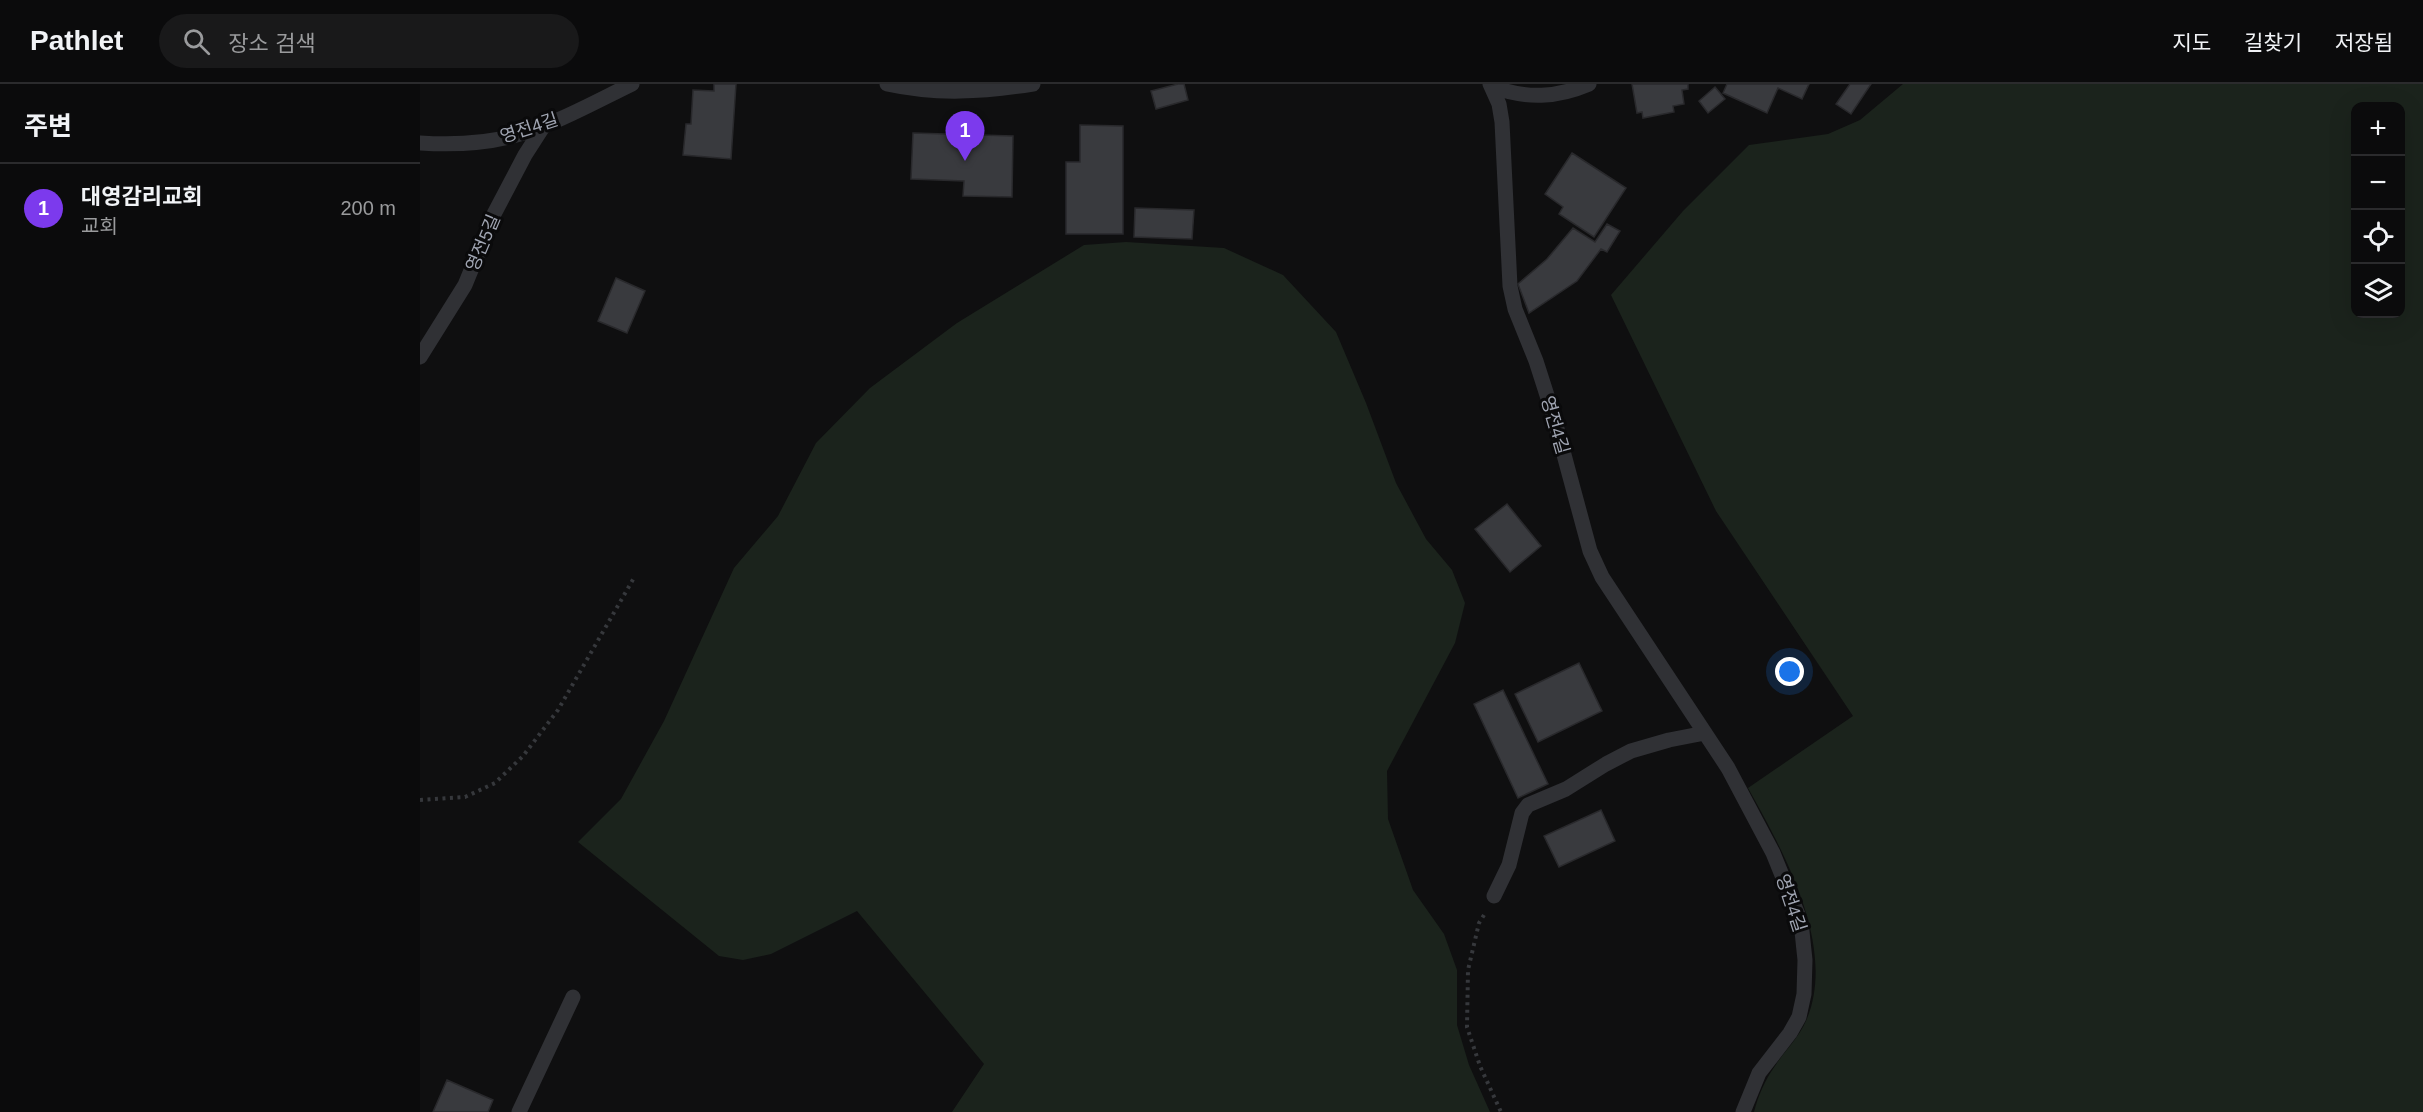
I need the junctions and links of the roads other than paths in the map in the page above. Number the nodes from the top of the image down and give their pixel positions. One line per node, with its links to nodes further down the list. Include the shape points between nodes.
1 (632, 84): 6 (lane, 영전4길)
2 (887, 84): 3 (lane, via 942,93)
3 (1033, 84)
4 (1589, 84): 5 (lane, 영전4길, via 1550,96 1526,96)
5 (1491, 86): 9 (lane, 영전4길, via 1502,122 1510,286 1553,414 1590,551 1602,577)
6 (543, 127): 7 (lane, 영전4길, via 478,142); 8 (lane, 영전5길, via 494,214 465,285)
7 (420, 143)
8 (420, 357)
9 (1705, 733): 10 (lane, via 1631,752 1566,789 1528,805 1522,813 1509,865); 13 (lane, 영전4길, via 1728,768 1788,886 1801,922 1805,960 1799,1017 1759,1073)
10 (1494, 896)
11 (573, 998): 12 (lane)
12 (519, 1112)
13 (1743, 1112)

